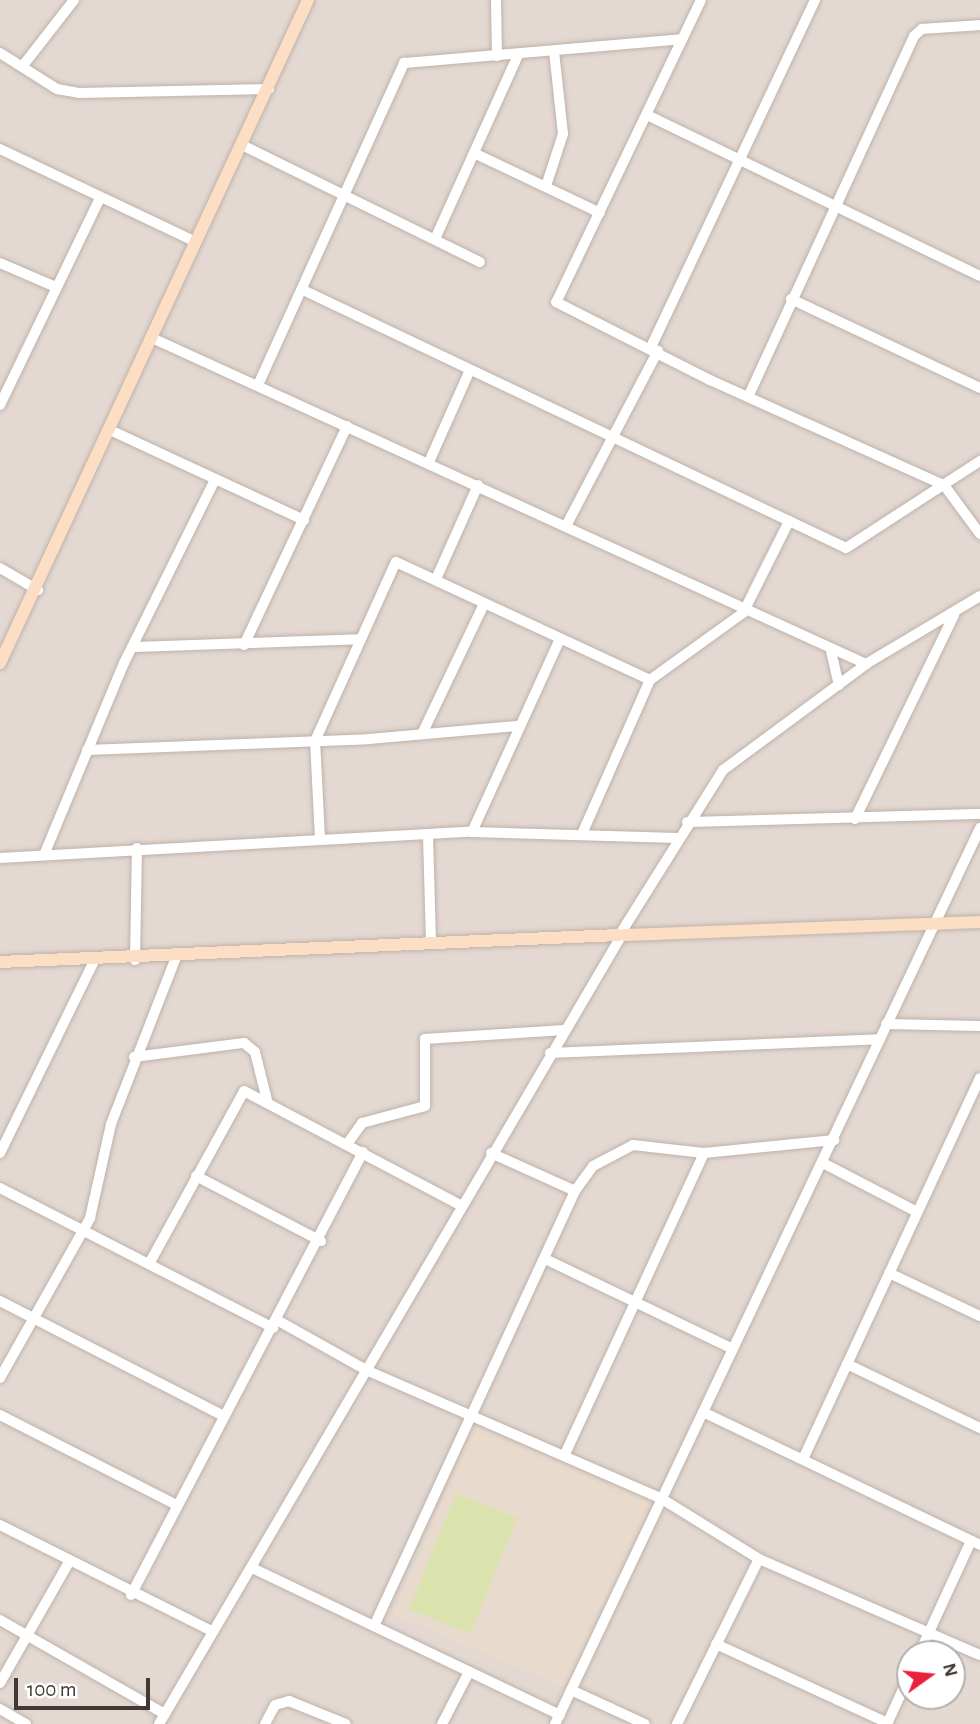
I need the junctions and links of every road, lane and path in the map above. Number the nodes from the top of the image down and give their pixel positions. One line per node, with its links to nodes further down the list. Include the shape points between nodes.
1 (74, 0): 12 (street)
2 (308, 0): 13 (street)
3 (496, 0): 11 (street)
4 (701, 0): 7 (street)
5 (815, 0): 18 (street)
6 (980, 25): 22 (street, via 916,33)
7 (682, 39): 8 (street); 14 (street)
8 (554, 51): 10 (street); 19 (street, via 563,134)
9 (0, 53): 12 (street)
10 (517, 55): 11 (street); 17 (street)
11 (497, 56): 20 (street, via 404,63)
12 (25, 63): 13 (street, via 57,89 79,93)
13 (269, 89): 15 (street)
14 (647, 115): 18 (street); 23 (street)
15 (242, 145): 20 (street); 25 (street)
16 (0, 149): 21 (street)
17 (476, 153): 19 (street); 24 (street)
18 (741, 162): 22 (street); 33 (street)
19 (546, 186): 23 (street)
20 (347, 195): 24 (street); 30 (street)
21 (100, 198): 25 (street); 29 (street)
22 (833, 205): 28 (street); 31 (street)
23 (600, 213): 33 (street, via 556,302)
24 (435, 239): 26 (street)
25 (196, 242): 32 (street)
26 (480, 262)
27 (0, 263): 29 (street)
28 (980, 276)
29 (56, 288): 38 (street)
30 (303, 290): 34 (street); 35 (street)
31 (791, 299): 36 (street); 37 (street)
32 (152, 338): 35 (street); 40 (street)
33 (655, 349): 37 (street); 41 (street)
34 (470, 370): 41 (street); 43 (street)
35 (257, 385): 39 (street)
36 (980, 388)
37 (748, 395): 46 (street)
38 (0, 405)
39 (347, 426): 43 (street); 47 (street)
40 (110, 430): 44 (street); 53 (street)
41 (614, 438): 48 (street); 49 (street)
42 (980, 461): 46 (street)
43 (429, 462): 45 (street)
44 (215, 480): 47 (street); 61 (street)
45 (478, 485): 49 (street); 52 (street)
46 (944, 485): 48 (street, via 849,547); 50 (street)
47 (304, 520): 60 (street)
48 (789, 522): 56 (street)
49 (566, 526): 56 (street)
50 (980, 534)
51 (0, 568): 53 (street)
52 (436, 579): 55 (street); 58 (street, via 396,562)
53 (38, 591): 63 (street)
54 (980, 596): 57 (street)
55 (484, 604): 59 (street); 68 (street)
56 (743, 613): 62 (street); 65 (street)
57 (954, 615): 64 (street); 72 (street)
58 (359, 639): 60 (street); 69 (street)
59 (560, 639): 65 (street); 67 (street)
60 (244, 645): 61 (street)
61 (135, 647): 70 (street)
62 (831, 651): 64 (street); 66 (street)
63 (0, 663)
64 (866, 664): 66 (street)
65 (650, 680): 76 (street)
66 (839, 685): 73 (street, via 723,770)
67 (519, 726): 68 (street); 75 (street)
68 (422, 734): 69 (street)
69 (314, 741): 70 (street); 79 (street)
70 (87, 750): 81 (street)
71 (980, 814): 72 (street)
72 (855, 819): 73 (street)
73 (687, 822): 78 (street)
74 (980, 828): 84 (street)
75 (471, 832): 76 (street); 77 (street)
76 (582, 834): 78 (street)
77 (428, 835): 79 (street); 86 (street)
78 (678, 838): 85 (street)
79 (320, 839): 80 (street)
80 (138, 848): 81 (street); 88 (street)
81 (44, 855): 82 (street)
82 (0, 858)
83 (980, 922): 84 (street)
84 (930, 924): 85 (street); 91 (street)
85 (621, 935): 86 (street); 93 (street)
86 (431, 943): 87 (street)
87 (176, 957): 88 (street); 96 (street)
88 (135, 960): 89 (street)
89 (94, 961): 90 (street); 102 (street)
90 (0, 962)
91 (886, 1024): 92 (street); 94 (street)
92 (980, 1026)
93 (564, 1030): 95 (street); 100 (street, via 425,1039 425,1106 362,1123)
94 (880, 1039): 95 (street); 99 (street)
95 (550, 1053): 103 (street)
96 (134, 1057): 98 (street, via 244,1043 256,1052); 111 (street)
97 (980, 1078): 110 (street)
98 (267, 1100): 100 (street); 106 (street, via 250,1091 240,1094)
99 (834, 1140): 104 (street); 105 (street)
100 (347, 1144): 101 (street)
101 (363, 1152): 109 (street); 112 (street)
102 (0, 1153)
103 (491, 1153): 108 (street); 109 (street)
104 (704, 1153): 108 (street, via 617,1149 593,1166); 117 (street)
105 (823, 1163): 110 (street); 121 (street)
106 (196, 1176): 112 (street); 114 (street)
107 (0, 1188): 111 (street)
108 (575, 1192): 113 (street)
109 (462, 1206): 123 (street)
110 (918, 1212): 115 (street)
111 (83, 1232): 114 (street); 119 (street)
112 (321, 1241): 120 (street)
113 (545, 1259): 117 (street); 128 (street)
114 (149, 1264): 120 (street)
115 (889, 1273): 118 (street); 122 (street)
116 (0, 1301): 119 (street)
117 (637, 1303): 121 (street); 130 (street)
118 (980, 1316)
119 (34, 1319): 124 (street); 127 (street)
120 (275, 1324): 123 (street); 127 (street)
121 (733, 1349): 125 (street)
122 (847, 1364): 129 (street); 131 (street)
123 (366, 1370): 128 (street); 138 (street)
124 (0, 1378)
125 (703, 1412): 131 (street); 132 (street)
126 (0, 1415): 133 (street)
127 (225, 1416): 133 (street)
128 (473, 1416): 130 (street); 141 (street)
129 (980, 1428)
130 (565, 1454): 132 (street)
131 (803, 1459): 135 (street)
132 (662, 1499): 136 (street); 150 (street)
133 (177, 1505): 139 (street)
134 (0, 1525): 137 (street)
135 (976, 1543): 142 (street)
136 (759, 1559): 142 (street); 146 (street)
137 (69, 1562): 139 (street); 144 (street)
138 (252, 1568): 141 (street); 143 (street)
139 (131, 1595): 143 (street)
140 (0, 1620): 144 (street)
141 (374, 1626): 148 (street)
142 (930, 1630): 145 (street); 147 (street)
143 (212, 1632): 153 (street)
144 (29, 1636): 149 (street); 153 (street)
145 (925, 1640)
146 (716, 1644): 155 (street); 162 (street)
147 (980, 1655)
148 (469, 1672): 154 (street); 160 (street)
149 (0, 1683)
150 (571, 1690): 154 (street); 161 (street)
151 (896, 1704): 155 (street)
152 (0, 1709): 156 (street)
153 (164, 1714): 157 (street)
154 (557, 1719)
155 (887, 1723)
156 (26, 1724)
157 (159, 1724)
158 (265, 1724): 159 (street, via 275,1705 289,1701)
159 (346, 1724)
160 (442, 1724)
161 (645, 1724)
162 (677, 1724)

